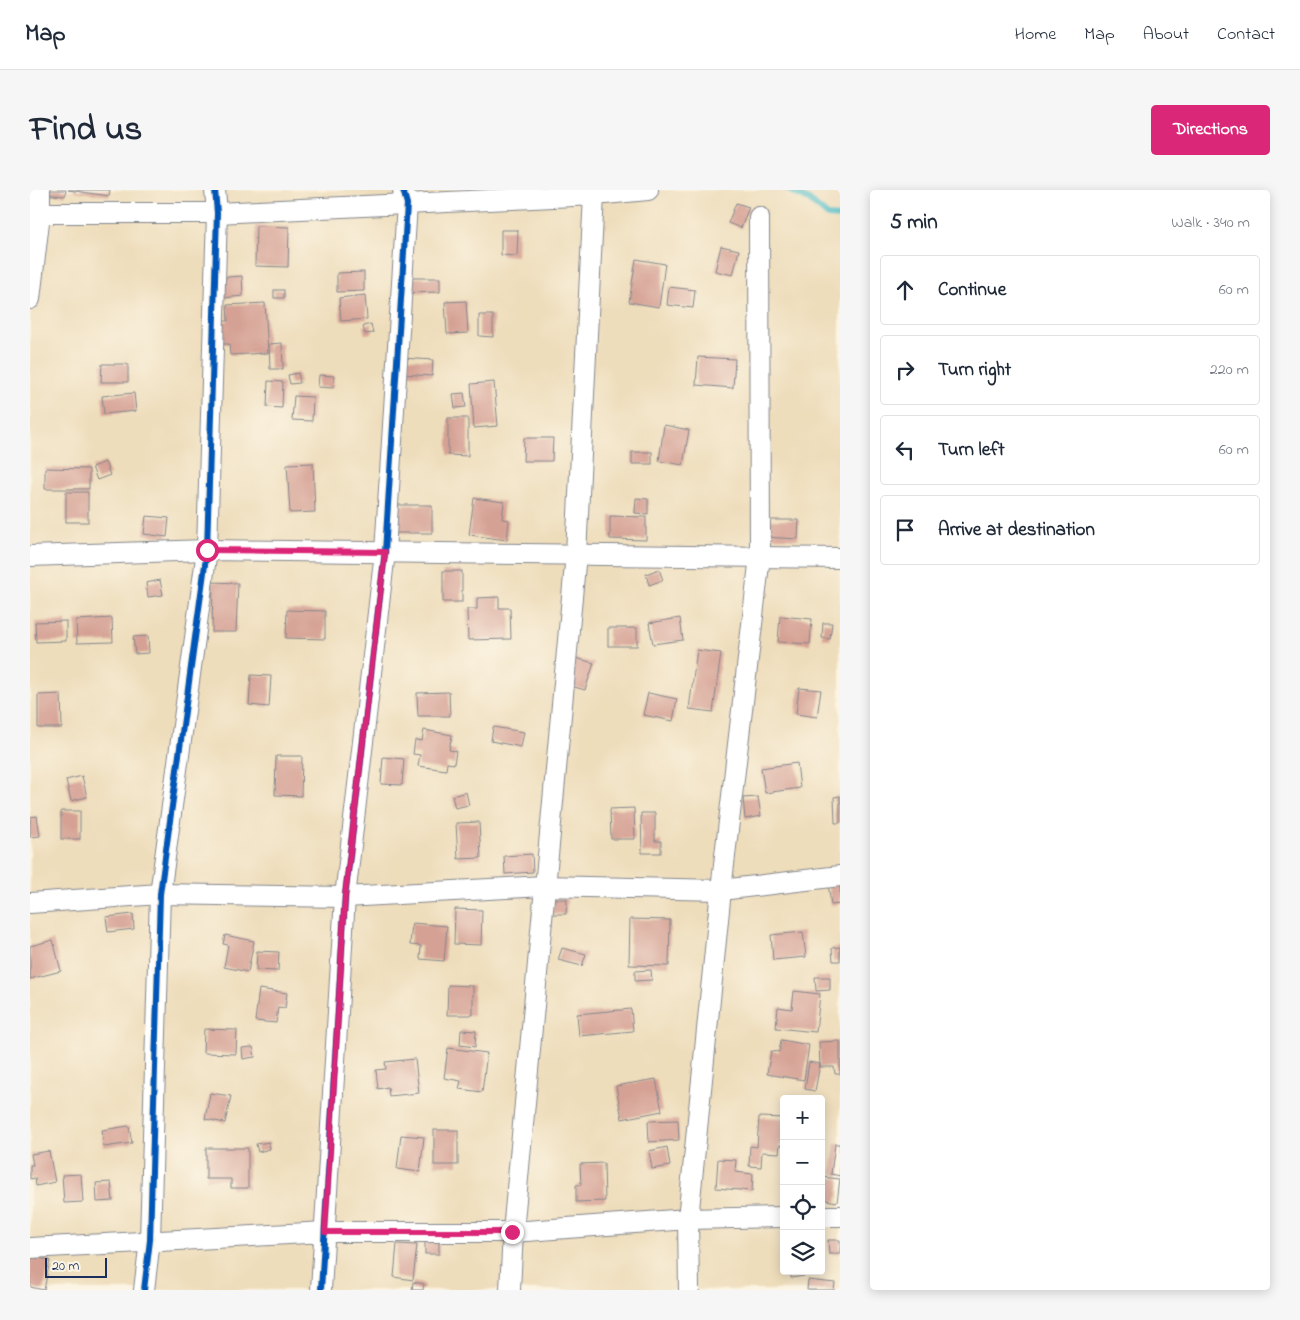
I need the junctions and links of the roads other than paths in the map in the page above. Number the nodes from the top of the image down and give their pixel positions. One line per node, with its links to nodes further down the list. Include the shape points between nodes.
1 (40, 190): 6 (street)
2 (215, 190): 7 (street)
3 (648, 190): 4 (street)
4 (594, 195): 5 (street); 12 (street)
5 (405, 197): 7 (street); 11 (street)
6 (35, 213): 7 (street); 9 (street)
7 (217, 213): 10 (street)
8 (759, 217): 14 (street)
9 (30, 299)
10 (207, 550): 11 (street); 13 (street); 19 (street)
11 (385, 552): 12 (street); 20 (street)
12 (576, 554): 14 (street); 17 (street)
13 (30, 556)
14 (760, 556): 15 (street); 18 (street)
15 (840, 558)
16 (840, 876): 18 (street)
17 (544, 886): 18 (street); 20 (street); 27 (street)
18 (721, 890): 25 (street)
19 (160, 894): 20 (street); 21 (street); 28 (street)
20 (345, 896): 26 (street)
21 (30, 903)
22 (825, 1216): 23 (street)
23 (840, 1216)
24 (780, 1217): 25 (street)
25 (688, 1219): 27 (street); 33 (street)
26 (325, 1232): 27 (street); 28 (street); 31 (street)
27 (512, 1232): 32 (street)
28 (150, 1240): 29 (street); 30 (street)
29 (30, 1248)
30 (144, 1290)
31 (321, 1290)
32 (510, 1290)
33 (690, 1290)

